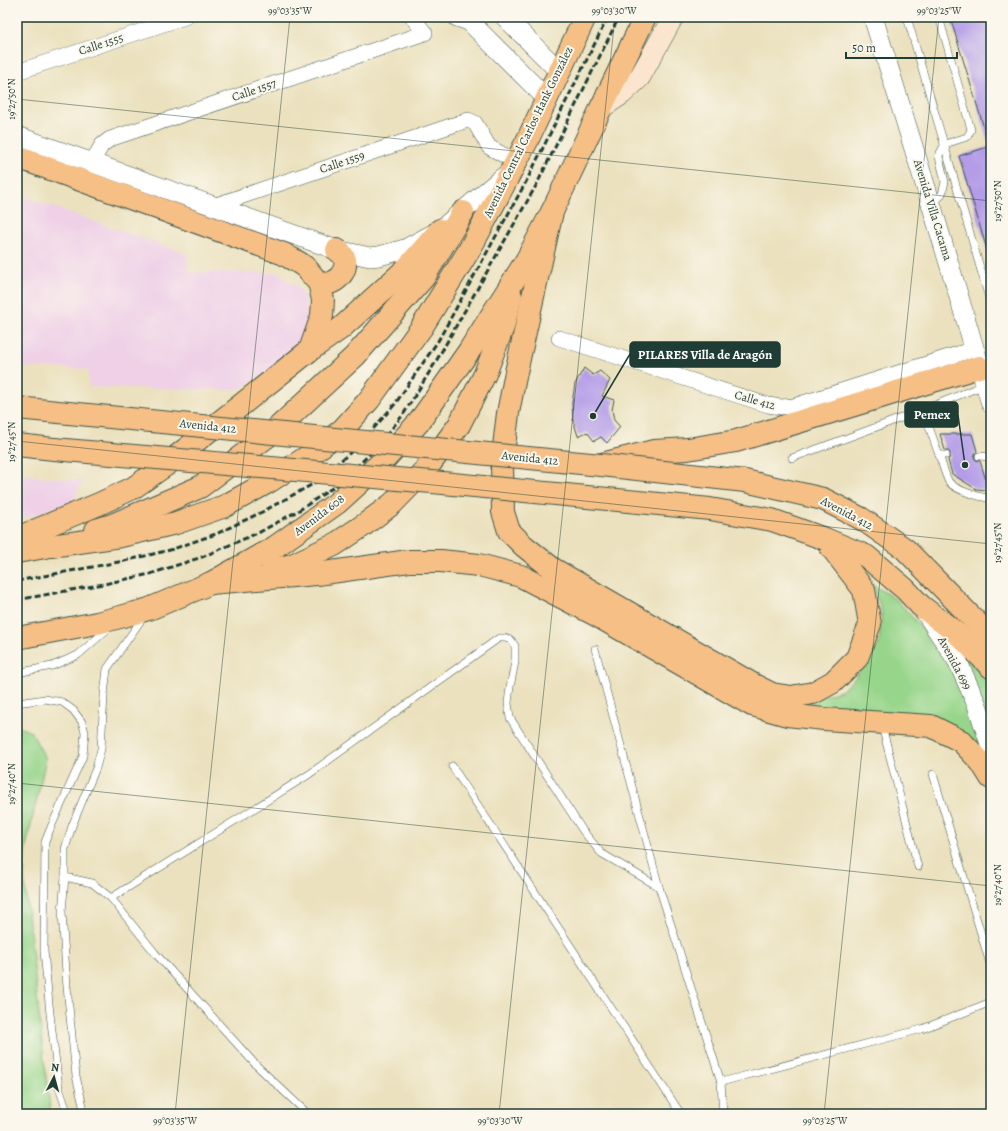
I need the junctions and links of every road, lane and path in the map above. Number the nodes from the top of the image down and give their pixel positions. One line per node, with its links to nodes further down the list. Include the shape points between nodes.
1 (184, 17): 12 (street, Calle 1555)
2 (412, 17): 18 (street, Calle 1557, via 425,33 110,139)
3 (505, 17): 11 (street)
4 (585, 17): 11 (main road, Avenida Central Carlos Hank González)
5 (645, 17): 14 (main road)
6 (673, 17): 14 (main road, via 640,77 622,94)
7 (873, 17): 21 (street, Avenida Villa Cacama)
8 (907, 17): 16 (lane)
9 (938, 17): 16 (lane, via 971,130 967,137)
10 (467, 18): 13 (street)
11 (559, 71): 13 (main road, Avenida Central Carlos Hank González)
12 (17, 72)
13 (546, 98): 19 (main road, Avenida Central Carlos Hank González)
14 (601, 108): 23 (main road)
15 (17, 136): 18 (street)
16 (945, 144): 21 (lane, via 939,157 946,182 942,194); 28 (lane)
17 (17, 157): 27 (main road, via 284,254 304,266)
18 (92, 162): 20 (street)
19 (513, 166): 20 (street, Calle 1559, via 489,147 472,121 464,121); 22 (street); 43 (main road, Avenida Central Carlos Hank González, via 471,247 422,327 369,400 343,429 313,453 225,506 176,523 121,536)
20 (213, 206): 25 (street)
21 (932, 207): 31 (street, Avenida Villa Cacama)
22 (464, 212): 24 (street); 43 (main road, via 424,277 355,356 272,433 200,487 112,525)
23 (552, 212): 26 (main road); 42 (main road, via 508,413 502,463 503,512 509,531 553,569 754,685 772,694 791,696 813,693 833,682 857,658 870,624 864,590)
24 (440, 230): 25 (street, via 405,249 379,256 370,257); 30 (main road, via 406,269 340,329)
25 (337, 250): 27 (main road, via 345,259 342,275 332,282)
26 (521, 268): 45 (main road, Avenida 608, via 469,351 419,422 381,463 337,503 275,547); 45 (main road, via 485,374 459,426 427,468 392,504 334,545 292,565 252,576)
27 (319, 282): 30 (main road, via 323,300 322,316)
28 (991, 305)
29 (559, 338): 31 (street, Calle 412, via 781,407)
30 (310, 350): 41 (main road, via 166,465 133,488)
31 (984, 368): 32 (street, Avenida Villa Cacama); 34 (lane); 39 (main road, via 736,441 688,449 654,451)
32 (991, 404)
33 (17, 408): 39 (main road, Avenida 412, bridge)
34 (923, 410): 38 (lane); 40 (lane, via 942,455 949,482 960,489)
35 (17, 444): 42 (main road, bridge, via 710,509 772,520)
36 (979, 456): 37 (lane)
37 (991, 457)
38 (792, 458)
39 (601, 465): 49 (main road, Avenida 412, bridge, via 745,481 823,499 862,519 905,549)
40 (991, 498)
41 (17, 538)
42 (826, 539): 46 (main road, via 866,556)
43 (51, 546): 44 (main road)
44 (17, 552)
45 (210, 583): 47 (main road, Avenida 608); 55 (main road, via 317,574 409,561 479,565 520,576 596,615 752,705 787,716)
46 (921, 606): 52 (main road, via 959,635); 56 (street, Avenida 699, via 958,662 977,705)
47 (149, 608): 48 (main road, Avenida 608); 61 (lane, via 107,669 101,749 65,849)
48 (124, 616): 50 (main road, Avenida 608); 53 (lane, via 78,655 52,666)
49 (991, 637)
50 (17, 638)
51 (595, 649): 62 (lane)
52 (991, 667)
53 (17, 673)
54 (17, 703): 67 (lane, via 45,699 62,702 73,710 82,722 85,732 83,756 45,842 44,951 59,1088)
55 (881, 723): 59 (main road, via 931,726 961,741 982,762); 60 (lane)
56 (991, 747)
57 (452, 766): 70 (lane)
58 (933, 774): 64 (lane)
59 (991, 778)
60 (918, 867)
61 (65, 877): 63 (lane, via 92,883); 68 (lane, via 62,912 67,987 76,1076)
62 (659, 887): 63 (lane, via 601,853 578,824 510,718 508,703 515,646 511,640 499,638 308,775); 66 (lane)
63 (111, 898): 69 (lane, via 156,954 256,1065)
64 (991, 967)
65 (991, 1002): 66 (lane, via 922,1029)
66 (721, 1082): 71 (lane)
67 (68, 1114)
68 (85, 1114)
69 (308, 1114)
70 (681, 1114)
71 (723, 1114)

